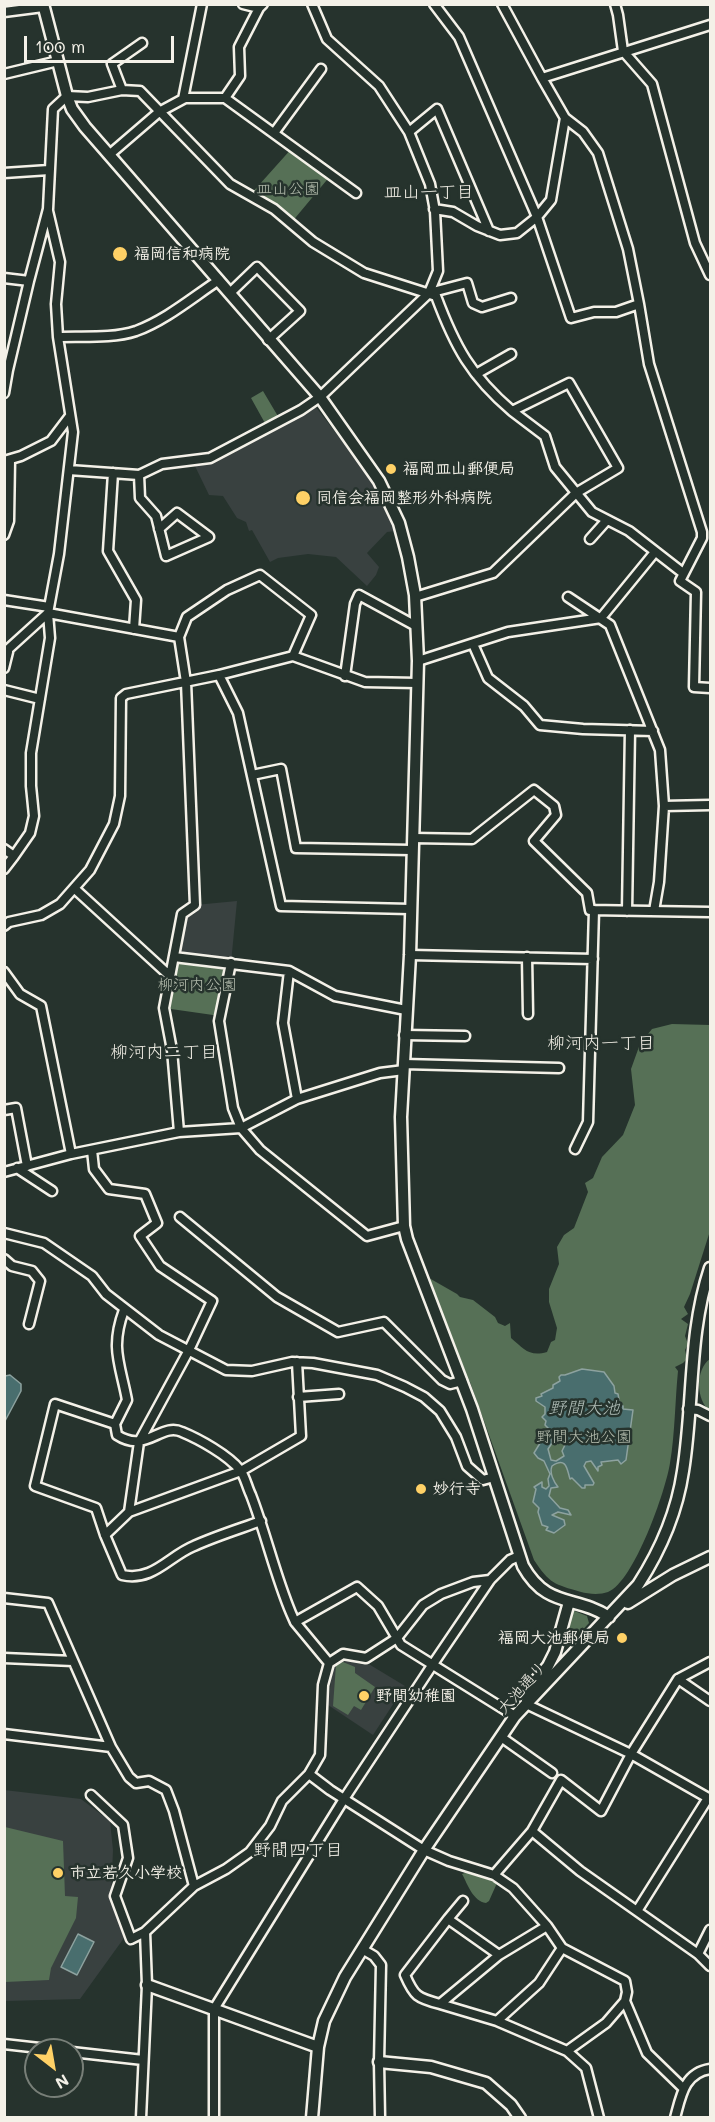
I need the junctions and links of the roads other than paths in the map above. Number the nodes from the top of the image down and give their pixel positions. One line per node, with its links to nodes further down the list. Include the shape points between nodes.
1 (202, 4): 20 (street)
2 (243, 4): 8 (street)
3 (312, 4): 23 (street, via 327,39 379,86)
4 (434, 4): 31 (street, via 459,37)
5 (502, 4): 16 (street)
6 (615, 4): 12 (street)
7 (43, 6): 9 (street); 13 (street)
8 (261, 6): 19 (street, via 239,47 240,76)
9 (4, 12)
10 (711, 25): 12 (street)
11 (142, 43): 17 (street, via 112,64)
12 (623, 51): 16 (street); 33 (street, via 652,84 695,243)
13 (58, 61): 15 (street); 18 (street)
14 (321, 69): 24 (street)
15 (4, 74)
16 (542, 78): 22 (street)
17 (122, 90): 18 (street, via 88,98); 21 (street, via 140,91)
18 (67, 96): 25 (street, via 72,109); 26 (street, via 53,109)
19 (225, 98): 20 (street); 24 (street)
20 (183, 99): 21 (street)
21 (159, 112): 25 (street); 38 (street, via 230,184 274,209 313,242 364,273)
22 (565, 117): 31 (street, via 551,200); 40 (street, via 598,153 628,249)
23 (410, 132): 30 (street, via 430,184); 32 (street, via 437,109)
24 (274, 133): 28 (street)
25 (109, 155): 35 (street)
26 (49, 170): 27 (street); 29 (street)
27 (4, 172)
28 (356, 193)
29 (48, 209): 36 (street); 41 (street, via 60,262)
30 (434, 209): 32 (street, via 453,212); 38 (street, via 438,271)
31 (537, 217): 32 (street, via 518,233 500,235); 40 (street, via 571,318 616,312)
32 (489, 231)
33 (711, 276)
34 (4, 278): 36 (street)
35 (219, 280): 37 (street); 41 (street, via 136,331)
36 (29, 281): 44 (street)
37 (231, 292): 42 (street); 42 (street, via 258,267 300,311)
38 (429, 293): 39 (street, via 467,284 473,303 482,306); 45 (street, via 436,296 446,325); 47 (street)
39 (511, 297)
40 (639, 304): 57 (street, via 649,364)
41 (58, 337): 49 (street)
42 (268, 340): 47 (street)
43 (511, 354): 45 (street)
44 (6, 370): 46 (street)
45 (476, 374): 48 (street)
46 (4, 393)
47 (320, 397): 53 (street, via 210,458 162,464); 62 (street, via 360,452 392,506 408,556)
48 (512, 411): 54 (street, via 544,436 555,467); 54 (street, via 569,383 618,468)
49 (70, 416): 50 (street, via 51,441); 51 (street, via 73,432)
50 (7, 460): 58 (street, via 9,521)
51 (69, 470): 52 (street); 65 (street)
52 (113, 473): 53 (street); 68 (street, via 108,551 136,600)
53 (139, 475): 56 (street, via 140,498 156,516)
54 (576, 494): 55 (street, via 592,513); 62 (street, via 493,573)
55 (607, 520): 59 (street); 60 (street)
56 (159, 530): 56 (street, via 166,556 209,537 177,513)
57 (706, 532): 61 (street)
58 (4, 535)
59 (590, 539)
60 (656, 552): 61 (street); 66 (street)
61 (683, 573): 79 (street, via 680,581 696,592 694,687)
62 (415, 597): 67 (street)
63 (568, 597): 66 (street)
64 (4, 600): 65 (street)
65 (49, 610): 68 (street); 71 (street); 81 (street, via 50,638)
66 (601, 618): 70 (street, via 508,632); 83 (street, via 610,625)
67 (416, 626): 73 (street); 76 (street, via 359,595)
68 (134, 629): 69 (street)
69 (179, 637): 72 (street, via 188,617 227,590 260,575 311,615); 77 (street)
70 (473, 644): 73 (street); 82 (street, via 488,678 524,706 540,725)
71 (6, 652): 74 (street)
72 (293, 656): 75 (street); 76 (street)
73 (418, 661): 78 (street)
74 (4, 668)
75 (219, 675): 77 (street); 84 (street, via 238,713)
76 (345, 676): 78 (street, via 365,682)
77 (186, 682): 92 (street, via 121,698 120,796 114,824 90,870); 100 (street, via 195,905 182,914)
78 (417, 683): 87 (street)
79 (711, 687)
80 (4, 690): 81 (street)
81 (40, 699): 90 (street, via 31,753 34,816 30,833)
82 (630, 730): 83 (street); 95 (street)
83 (653, 731): 86 (street, via 660,750)
84 (252, 775): 89 (street, via 282,769 296,848); 93 (street, via 281,906)
85 (711, 805): 86 (street)
86 (664, 806): 96 (street)
87 (413, 838): 89 (street); 94 (street, via 472,839 534,790 554,806 556,815 534,841 587,892 590,910)
88 (4, 849): 90 (street)
89 (412, 850): 93 (street)
90 (14, 856): 91 (street)
91 (4, 869)
92 (75, 889): 98 (street, via 41,915); 106 (street)
93 (410, 909): 99 (street)
94 (594, 910): 95 (street); 102 (street)
95 (627, 911): 96 (street)
96 (654, 911): 97 (street)
97 (711, 912)
98 (4, 926)
99 (410, 955): 101 (street); 107 (street)
100 (174, 957): 103 (street); 106 (street)
101 (527, 957): 102 (street); 108 (street)
102 (593, 959): 117 (street, via 588,1122)
103 (231, 963): 104 (street); 115 (street, via 219,1021 233,1108)
104 (289, 971): 107 (street, via 334,996); 113 (street, via 283,1023)
105 (4, 972): 119 (street, via 20,994 41,1006)
106 (170, 976): 116 (street, via 164,1008)
107 (406, 1010): 109 (street)
108 (528, 1014)
109 (404, 1035): 110 (street); 111 (street)
110 (465, 1036)
111 (404, 1067): 112 (street); 113 (street); 125 (street)
112 (559, 1068)
113 (297, 1099): 115 (street)
114 (4, 1110): 120 (street, via 16,1108)
115 (241, 1128): 116 (street); 125 (street, via 260,1150 367,1236)
116 (179, 1132): 118 (street)
117 (575, 1149)
118 (92, 1150): 119 (street); 131 (street, via 94,1169 109,1189 145,1194 157,1222 140,1236 160,1266 212,1301)
119 (71, 1154): 120 (street)
120 (27, 1166): 121 (street)
121 (17, 1168): 122 (street); 123 (street)
122 (4, 1172)
123 (52, 1191)
124 (180, 1217): 133 (street, via 277,1297 338,1332 384,1322 442,1380 450,1384)
125 (404, 1226): 133 (street)
126 (4, 1233): 129 (street, via 44,1243 74,1262)
127 (4, 1259): 130 (street, via 12,1266 32,1271 39,1281)
128 (711, 1268): 136 (street, 大池通り, via 699,1312)
129 (124, 1310): 131 (street); 138 (street, via 117,1330 116,1354 127,1400)
130 (29, 1324)
131 (189, 1350): 132 (street, via 226,1370 240,1372); 139 (street)
132 (297, 1362): 135 (street); 141 (street, via 377,1376 424,1397 447,1422 467,1466 483,1480)
133 (462, 1381): 141 (street)
134 (339, 1394): 135 (street)
135 (298, 1397): 140 (street, via 301,1436)
136 (688, 1409): 137 (street); 150 (street, 大池通り, via 683,1472 672,1519 638,1585)
137 (711, 1416)
138 (115, 1424): 139 (street, via 118,1436); 144 (street, via 55,1404 35,1486 96,1508)
139 (139, 1442): 140 (street, via 171,1430 181,1431 224,1456); 142 (street)
140 (241, 1471): 142 (street); 143 (street)
141 (494, 1477): 145 (street)
142 (129, 1512): 144 (street)
143 (261, 1521): 144 (street, via 192,1546 161,1568 131,1577 122,1575); 151 (street)
144 (105, 1535)
145 (519, 1556): 147 (street); 149 (street, via 536,1583)
146 (711, 1557): 150 (street, via 673,1575)
147 (490, 1580): 152 (street, via 473,1582 423,1605); 157 (street)
148 (4, 1598): 154 (street, via 48,1603)
149 (569, 1602): 150 (street, via 596,1608); 160 (street, via 555,1652 533,1684)
150 (609, 1617): 160 (street, 大池通り)
151 (295, 1622): 152 (street, via 357,1587 378,1606); 156 (street)
152 (397, 1638): 156 (street, via 366,1658 343,1654); 157 (street, via 401,1645)
153 (4, 1658): 154 (street)
154 (73, 1661): 164 (street)
155 (711, 1662): 158 (street)
156 (329, 1663): 167 (street, via 323,1685 320,1755)
157 (433, 1664): 161 (street); 170 (street)
158 (678, 1679): 159 (street); 165 (street)
159 (711, 1701)
160 (526, 1704): 161 (street, 大池通り); 165 (street)
161 (515, 1716): 163 (street, 大池通り)
162 (4, 1734): 164 (street)
163 (501, 1737): 166 (street); 172 (street, 大池通り)
164 (111, 1747): 174 (street, via 136,1783 149,1781 166,1790)
165 (631, 1754): 169 (street); 171 (street, via 601,1811 561,1780)
166 (552, 1773)
167 (309, 1774): 170 (street); 174 (street, via 282,1801 270,1826 250,1852)
168 (91, 1795): 180 (street, via 123,1825 128,1858 115,1896 132,1939)
169 (709, 1798): 176 (street)
170 (344, 1799): 172 (street); 189 (street)
171 (532, 1831): 173 (street); 176 (street)
172 (424, 1850): 173 (street); 181 (street, 大池通り)
173 (494, 1875): 178 (street, via 513,1888)
174 (194, 1886): 180 (street)
175 (463, 1901): 177 (street)
176 (637, 1911): 183 (street)
177 (448, 1919): 184 (street); 188 (street, via 405,1974 413,1993 422,2000)
178 (547, 1926): 182 (street); 184 (street)
179 (711, 1930): 183 (street)
180 (146, 1932): 186 (street)
181 (362, 1948): 193 (street, 大池通り, via 334,1997); 197 (street, via 381,1965)
182 (562, 1948): 187 (street, via 625,1981); 190 (street, via 539,1983)
183 (698, 1954): 185 (street)
184 (499, 1955): 188 (street)
185 (711, 1966)
186 (147, 1985): 189 (street); 196 (street)
187 (625, 2001): 194 (street, via 606,2023); 199 (street, via 648,2054)
188 (440, 2004): 190 (street)
189 (214, 2009): 193 (street); 201 (street)
190 (497, 2021): 194 (street)
191 (4, 2044): 192 (street)
192 (24, 2046)
193 (318, 2047): 202 (street, 大池通り)
194 (567, 2051): 205 (street, via 586,2068)
195 (84, 2053): 196 (street)
196 (143, 2060): 200 (street)
197 (379, 2062): 203 (street); 204 (street, via 431,2067 486,2083)
198 (711, 2069): 199 (street, via 689,2078)
199 (683, 2088): 206 (street)
200 (141, 2118)
201 (214, 2118)
202 (312, 2118)
203 (380, 2118)
204 (520, 2118)
205 (598, 2118)
206 (675, 2118)

